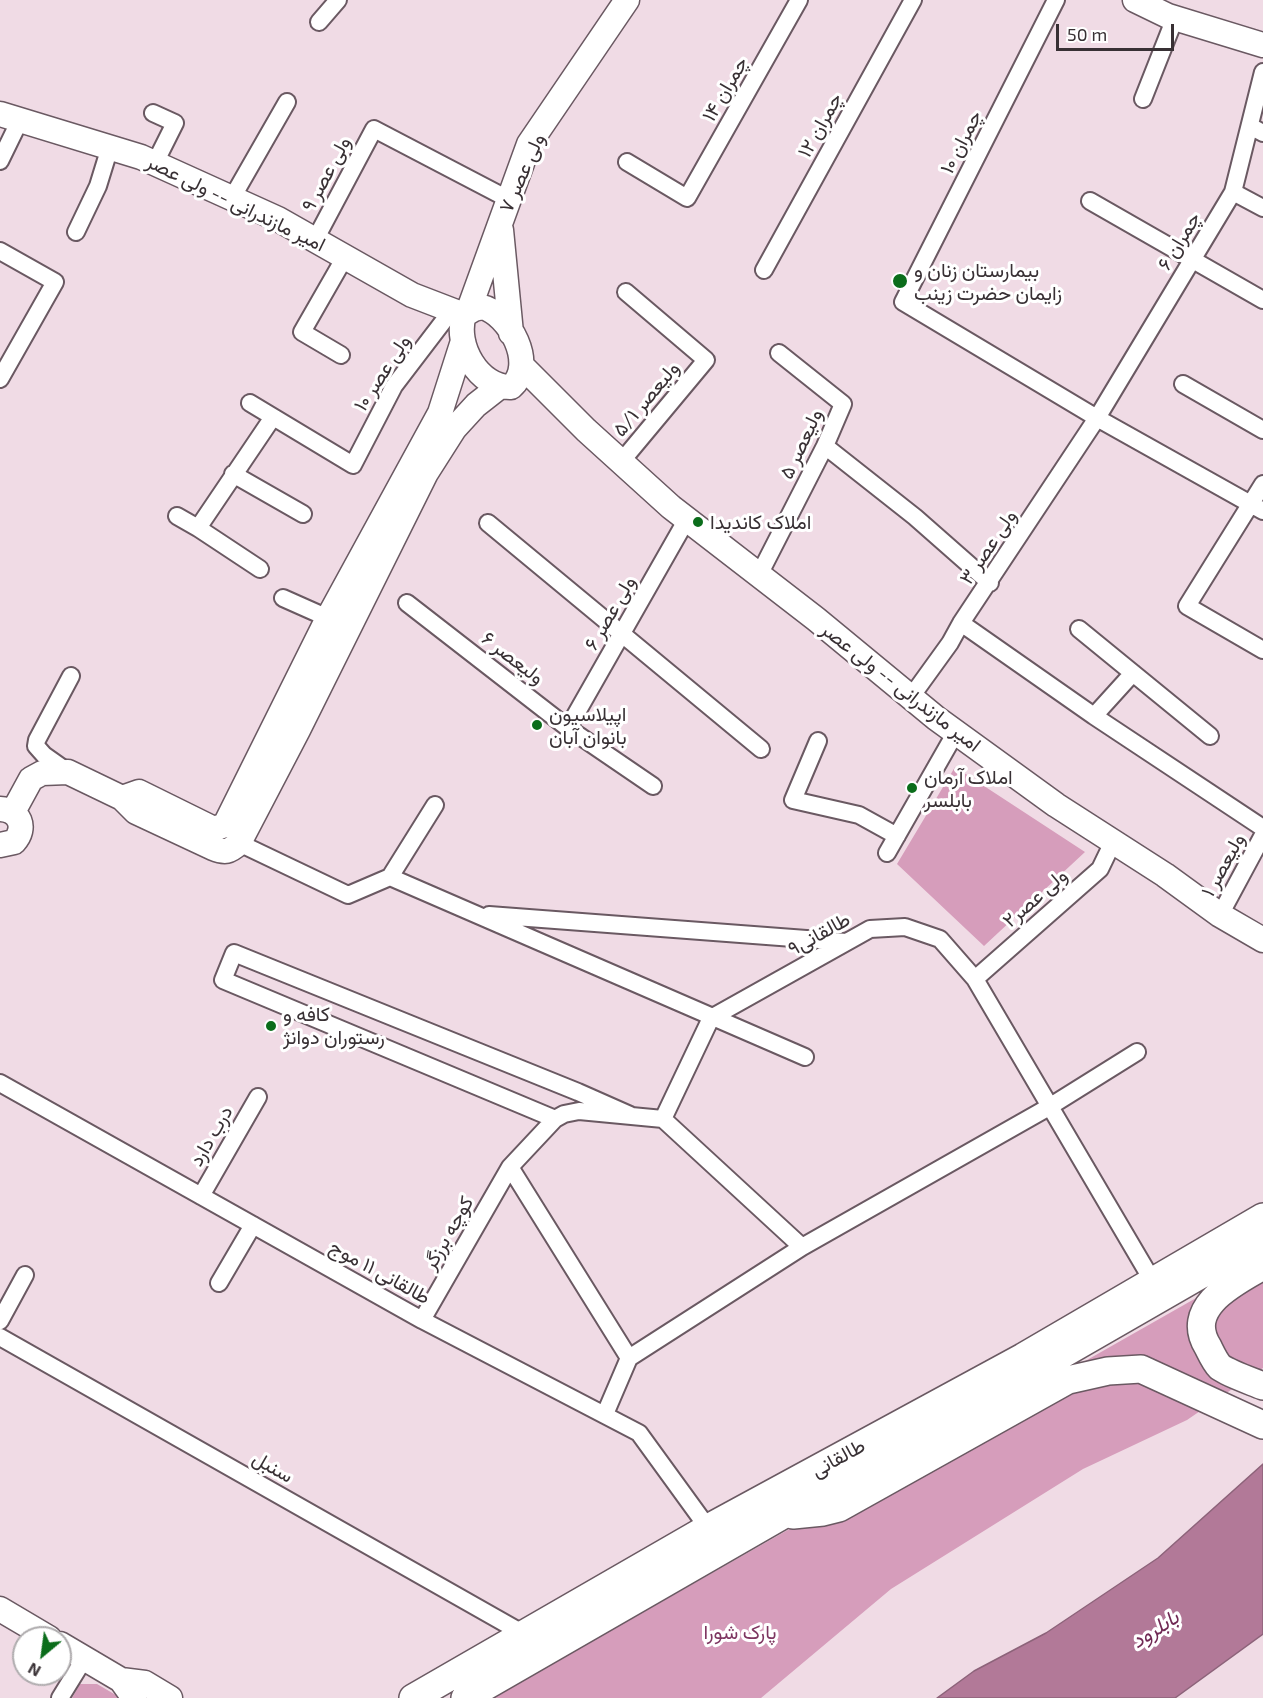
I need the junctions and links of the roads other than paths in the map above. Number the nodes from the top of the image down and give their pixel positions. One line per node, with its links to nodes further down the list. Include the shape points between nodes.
1 (338, 0): 8 (street)
2 (627, 0): 22 (street, ولی عصر ۷, via 529,144)
3 (799, 0): 18 (street, چمران ۱۴, via 687,198)
4 (913, 0): 31 (street, چمران ۱۲)
5 (1056, 0): 44 (street, چمران ۱۰, via 903,302)
6 (1135, 0): 7 (street)
7 (1175, 18): 9 (street); 11 (street)
8 (319, 22)
9 (1263, 45)
10 (1263, 72): 15 (street, چمران ۶)
11 (1143, 99)
12 (287, 102): 21 (street)
13 (153, 113): 19 (street, via 175,123)
14 (10, 117): 16 (street, امیر مازندرانی -- ولی عصر); 17 (street)
15 (1256, 130): 20 (street, چمران ۶)
16 (110, 147): 19 (street, امیر مازندرانی -- ولی عصر); 26 (street, via 98,186)
17 (0, 161)
18 (627, 162)
19 (155, 163): 21 (street, امیر مازندرانی -- ولی عصر)
20 (1233, 192): 24 (street); 30 (street, چمران ۶)
21 (232, 198): 27 (street, امیر مازندرانی -- ولی عصر)
22 (508, 199): 25 (street, ولی عصر ۷); 27 (street, ولی عصر ۹, via 374,129)
23 (1090, 201): 30 (street)
24 (1263, 208)
25 (500, 222): 34 (street, ولی عصر ۷); 35 (street, ولی عصر ۷)
26 (75, 232)
27 (315, 240): 29 (street, امیر مازندرانی -- ولی عصر)
28 (0, 251): 39 (street, via 54,282)
29 (345, 257): 34 (street, امیر مازندرانی -- ولی عصر, via 412,295); 38 (street, via 298,330)
30 (1192, 261): 33 (street); 44 (street, چمران ۶)
31 (764, 270)
32 (626, 292): 47 (street, ولیعصر ۵/۱, via 706,360)
33 (1263, 300)
34 (461, 312): 35 (street, امیر مازندرانی -- ولی عصر, via 489,309); 36 (street, ولی عصر ۷); 43 (street, ولی عصر ۱۰, via 394,386 353,465)
35 (511, 334): 40 (street, via 515,341)
36 (463, 341): 40 (street, امیر مازندرانی -- ولی عصر, via 483,377); 61 (street, via 440,413)
37 (779, 353): 46 (street, ولیعصر ۵, via 843,404)
38 (340, 355)
39 (0, 379)
40 (511, 380): 47 (street, امیر مازندرانی -- ولی عصر, via 585,430); 66 (street, via 476,405 454,429)
41 (1183, 384): 45 (street)
42 (250, 403): 43 (street)
43 (273, 417): 48 (street)
44 (1097, 418): 50 (street); 58 (street, ولی عصر ۳)
45 (1263, 430)
46 (825, 446): 57 (street, ولیعصر ۵); 58 (street)
47 (621, 462): 53 (street, امیر مازندرانی -- ولی عصر)
48 (233, 474): 51 (street); 55 (street)
49 (1263, 483): 50 (street)
50 (1257, 507): 65 (street, via 1187,606)
51 (303, 514)
52 (177, 516): 55 (street)
53 (687, 519): 57 (street, امیر مازندرانی -- ولی عصر); 64 (street, ولی عصر ۶)
54 (488, 523): 64 (street)
55 (198, 528): 56 (street)
56 (260, 569)
57 (759, 575): 69 (street, امیر مازندرانی -- ولی عصر)
58 (990, 583): 62 (street, ولی عصر ۳)
59 (283, 598): 61 (street)
60 (407, 603): 71 (street, ولیعصر ۶)
61 (328, 618): 66 (street)
62 (961, 623): 69 (street, ولی عصر ۳); 70 (street)
63 (1079, 629): 67 (street)
64 (622, 634): 71 (street, ولی عصر ۶); 75 (street)
65 (1263, 650)
66 (313, 673): 78 (street, via 225,825 214,829 139,792); 85 (street)
67 (1133, 673): 70 (street); 73 (street)
68 (71, 676): 76 (street, via 36,746)
69 (911, 697): 72 (street, امیر مازندرانی -- ولی عصر)
70 (1094, 716): 81 (street)
71 (568, 728): 77 (street, ولیعصر ۶)
72 (956, 732): 83 (street); 84 (street, امیر مازندرانی -- ولی عصر)
73 (1210, 736)
74 (818, 741): 83 (street, via 793,800 859,815)
75 (760, 749)
76 (68, 772): 78 (street); 80 (street, via 42,773 31,779)
77 (653, 786)
78 (123, 798): 85 (street, via 136,812 224,853)
79 (435, 805): 88 (street)
80 (7, 810): 86 (street, via 20,821 20,833 14,842)
81 (1263, 828)
82 (1263, 835): 90 (street, ولیعصر ۱)
83 (897, 836): 87 (street)
84 (1113, 842): 90 (street, امیر مازندرانی -- ولی عصر); 93 (street, ولی عصر۲, via 1100,869)
85 (239, 843): 88 (street, via 348,895)
86 (0, 845)
87 (887, 853)
88 (390, 877): 89 (street)
89 (474, 914): 92 (street); 94 (street)
90 (1220, 915): 91 (street, امیر مازندرانی -- ولی عصر)
91 (1263, 940)
92 (847, 942): 93 (street, طالقانی۹, via 870,929 905,927 940,939); 94 (street, طالقانی۹)
93 (975, 978): 99 (street, طالقانی۹)
94 (711, 1018): 96 (street); 102 (street)
95 (1137, 1052): 99 (street)
96 (805, 1057)
97 (0, 1083): 104 (street, طالقانی ۱۱ موج)
98 (258, 1097): 104 (street, درب دارد)
99 (1049, 1107): 108 (street); 111 (street, طالقانی۹)
100 (630, 1115): 101 (street, via 579,1111); 101 (street, via 234,953 223,980); 102 (street)
101 (555, 1119): 103 (street, کوچه برزگر)
102 (663, 1119): 108 (street)
103 (510, 1167): 113 (street, کوچه برزگر); 116 (street)
104 (201, 1196): 106 (street, طالقانی ۱۱ موج)
105 (1263, 1217): 111 (main road, طالقانی)
106 (253, 1225): 112 (street); 113 (street, طالقانی ۱۱ موج)
107 (1263, 1239): 120 (main road, طالقانی)
108 (802, 1247): 116 (street)
109 (1263, 1266): 117 (main road, via 1236,1281 1207,1305 1202,1319 1204,1340 1220,1366)
110 (25, 1275): 114 (street)
111 (1152, 1280): 121 (main road, طالقانی, via 1023,1357)
112 (219, 1283)
113 (422, 1320): 118 (street, طالقانی ۱۱ موج)
114 (0, 1321)
115 (0, 1337): 124 (street, سنبل)
116 (629, 1358): 118 (street)
117 (1263, 1386)
118 (605, 1414): 121 (street, طالقانی ۱۱ موج, via 639,1433)
119 (1263, 1425): 120 (main road, via 1141,1369 1090,1373 1068,1380 831,1510)
120 (783, 1515): 131 (main road, طالقانی)
121 (708, 1528): 124 (main road, طالقانی)
122 (0, 1609): 123 (street)
123 (29, 1626)
124 (524, 1634): 130 (main road, طالقانی)
125 (72, 1652): 126 (street)
126 (84, 1659): 127 (street); 128 (street)
127 (128, 1689): 129 (street, via 145,1683)
128 (60, 1698)
129 (170, 1698)
130 (413, 1698)
131 (465, 1698)

